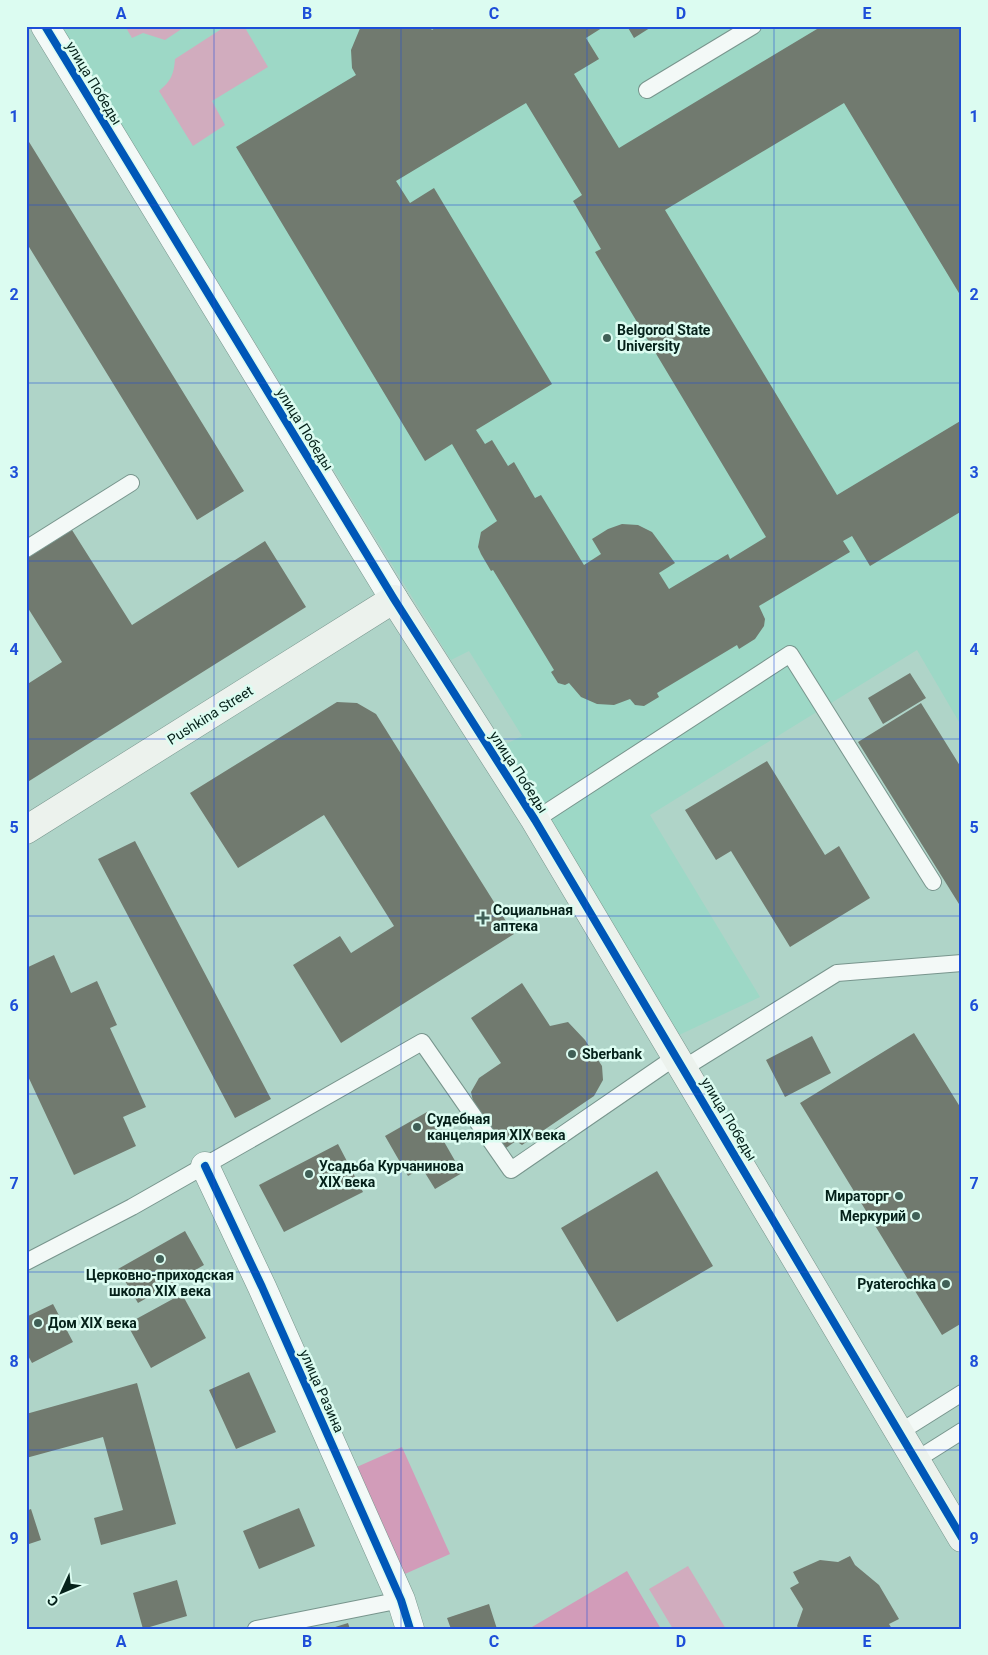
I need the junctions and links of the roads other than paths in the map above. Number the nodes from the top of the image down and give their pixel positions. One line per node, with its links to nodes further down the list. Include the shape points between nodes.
1 (44, 26): 6 (street, улица Победы)
2 (753, 26): 3 (lane)
3 (647, 90)
4 (130, 484): 5 (lane)
5 (26, 550)
6 (394, 599): 7 (street, улица Победы); 8 (street, Pushkina Street)
7 (535, 820): 9 (lane, via 790,654); 11 (street, улица Победы)
8 (26, 830)
9 (933, 882)
10 (962, 963): 11 (lane, via 837,973)
11 (680, 1062): 12 (lane, via 511,1170 422,1042); 16 (street, улица Победы)
12 (205, 1166): 13 (lane); 19 (street, улица Разина)
13 (26, 1262)
14 (962, 1393): 16 (lane)
15 (962, 1431): 17 (lane)
16 (900, 1432): 17 (street, улица Победы)
17 (916, 1460): 18 (street, улица Победы)
18 (962, 1538)
19 (401, 1600): 20 (lane); 21 (street, улица Разина)
20 (256, 1629)
21 (410, 1629)

